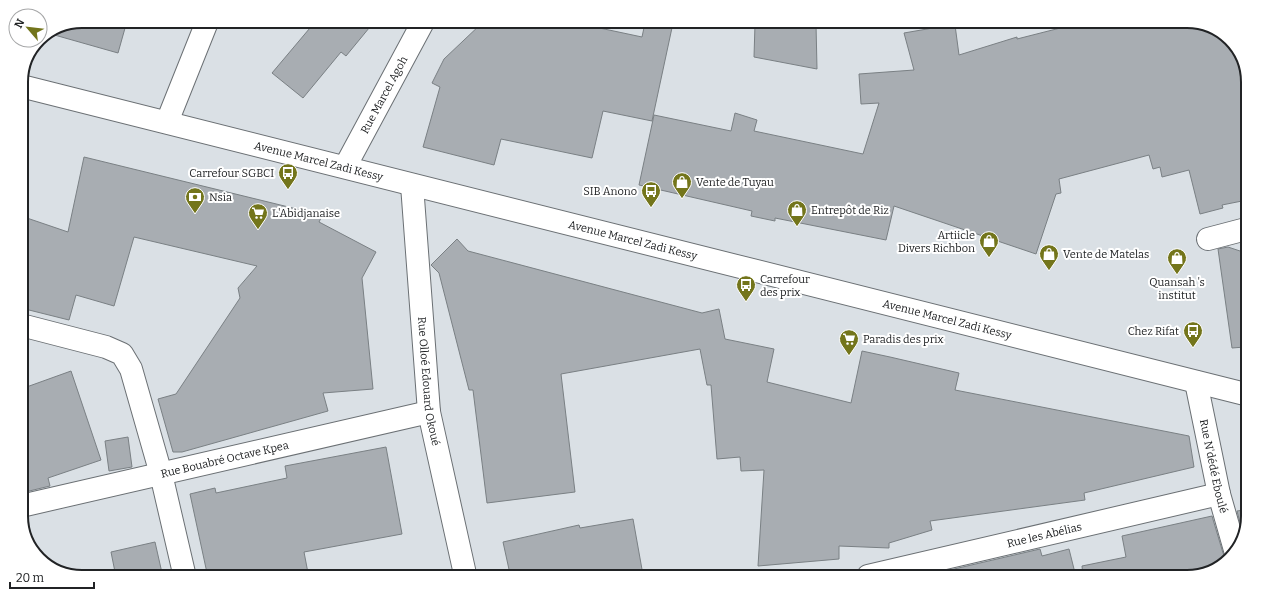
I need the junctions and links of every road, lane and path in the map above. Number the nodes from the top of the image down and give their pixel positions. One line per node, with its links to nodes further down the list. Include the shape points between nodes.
1 (204, 28): 4 (street)
2 (420, 28): 5 (street, Rue Marcel Agoh)
3 (28, 88): 4 (street, Avenue Marcel Zadi Kessy)
4 (167, 122): 5 (street, Avenue Marcel Zadi Kessy)
5 (345, 167): 6 (street, Avenue Marcel Zadi Kessy)
6 (412, 185): 10 (street, Avenue Marcel Zadi Kessy); 12 (street, Rue Olloé Edouard Okoué)
7 (1241, 230): 8 (street)
8 (1208, 239)
9 (28, 327): 13 (street, via 106,347 122,354 131,369)
10 (1196, 382): 11 (street, Avenue Marcel Zadi Kessy); 14 (street, Rue N'dédé Eboulé)
11 (1241, 393)
12 (429, 412): 13 (street, Rue Bouabré Octave Kpea); 18 (street, Rue Olloé Edouard Okoué)
13 (161, 474): 15 (street, Rue Bouabré Octave Kpea); 17 (street)
14 (1219, 494): 16 (street, Rue N'dédé Eboulé); 19 (street, Rue les Abélias)
15 (28, 504)
16 (1233, 544)
17 (183, 570)
18 (464, 570)
19 (894, 570)

